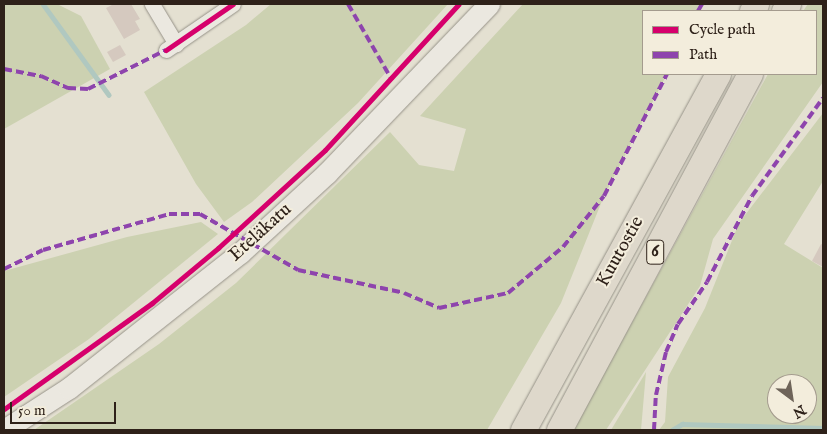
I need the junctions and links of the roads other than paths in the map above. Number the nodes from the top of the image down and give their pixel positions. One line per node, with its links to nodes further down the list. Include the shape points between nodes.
1 (152, 4): 2 (street, via 171,47)
2 (233, 4)
3 (489, 4): 6 (main road, Eteläkatu, via 334,166 240,253 77,382)
4 (717, 75): 7 (highway, Kuutostie / 6)
5 (749, 75): 8 (highway, Kuutostie / 6)
6 (4, 430)
7 (523, 430)
8 (559, 430)

